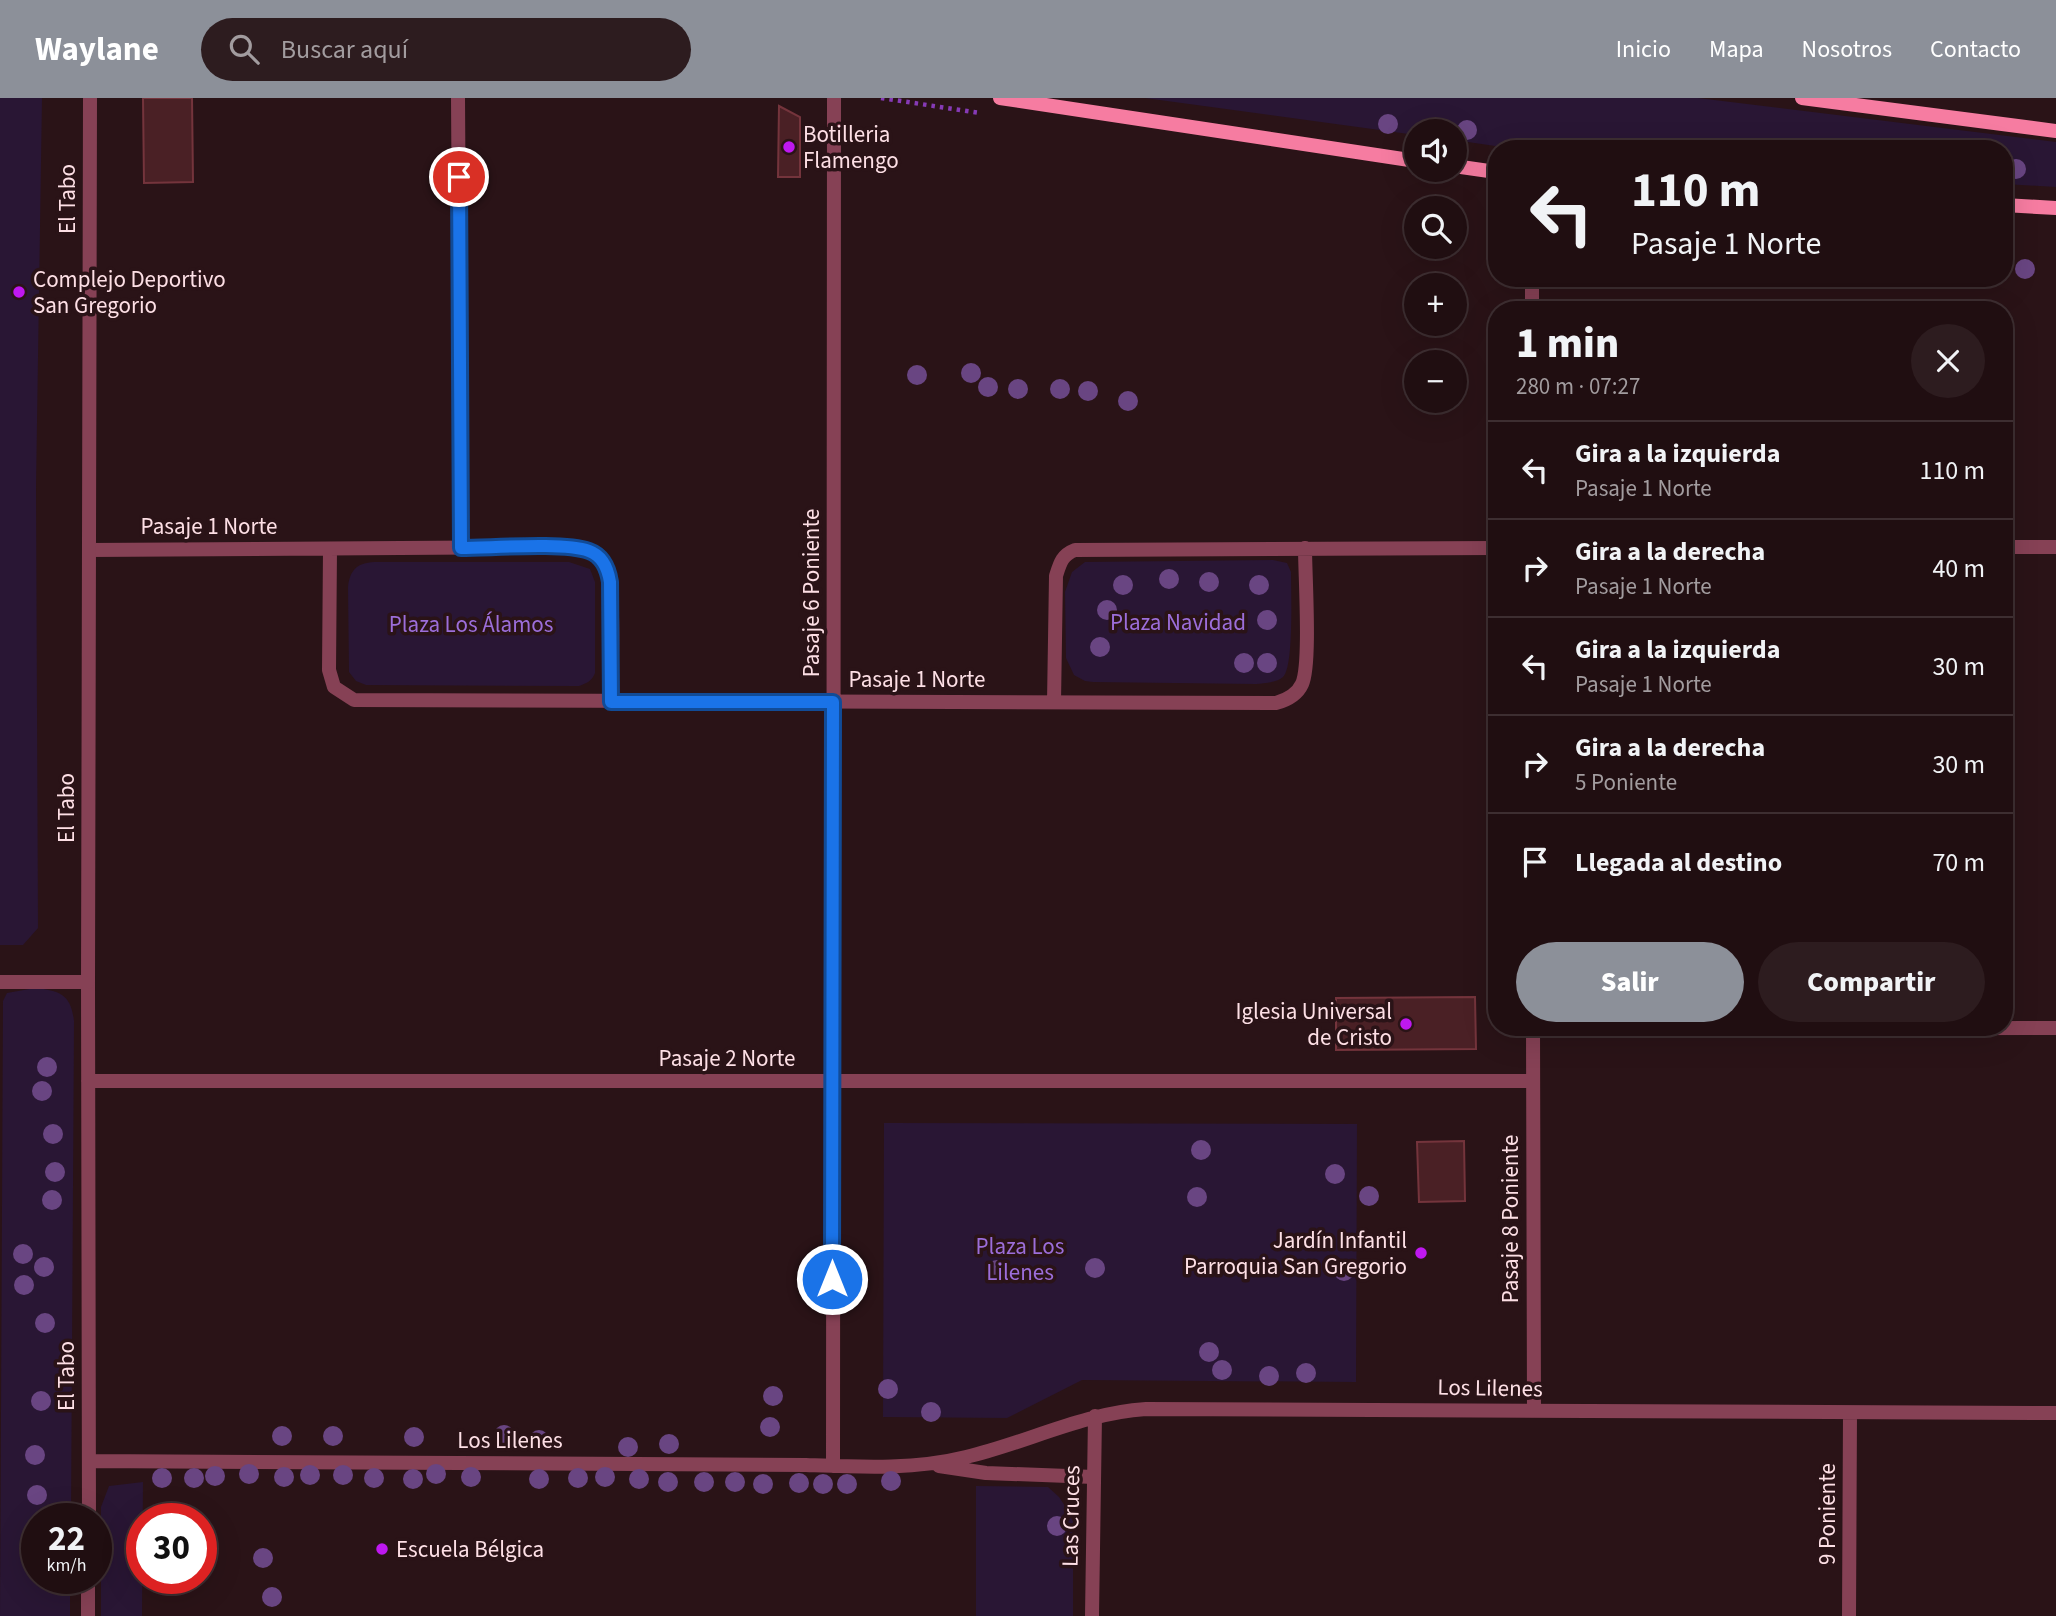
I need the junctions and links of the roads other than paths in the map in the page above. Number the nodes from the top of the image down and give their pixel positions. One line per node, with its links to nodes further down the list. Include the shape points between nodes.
1 (90, 98): 18 (street, El Tabo)
2 (458, 98): 15 (street)
3 (834, 98): 20 (street, Pasaje 6 Poniente)
4 (1000, 98): 7 (main road)
5 (1802, 98): 6 (main road)
6 (2056, 131)
7 (1404, 159)
8 (1467, 168): 9 (main road)
9 (1488, 171)
10 (2013, 206): 11 (main road)
11 (2056, 208)
12 (2013, 547): 13 (street)
13 (2056, 547)
14 (330, 548): 15 (street, Pasaje 1 Norte); 18 (street, Pasaje 1 Norte); 19 (street, Pasaje 1 Norte, via 329,670 334,687 345,696 363,701)
15 (461, 548): 19 (street, Pasaje 1 Norte, via 564,548 597,555 610,582)
16 (1305, 548): 17 (street); 21 (street, via 1085,549 1069,553 1060,561 1055,586); 21 (street, Pasaje 1 Norte, via 1306,669 1293,696 1276,703)
17 (1488, 548)
18 (89, 550): 23 (street, El Tabo)
19 (611, 702): 20 (street, Pasaje 1 Norte)
20 (833, 702): 21 (street, Pasaje 1 Norte); 28 (street, Pasaje 6 Poniente)
21 (1054, 702)
22 (0, 982): 23 (street)
23 (88, 982): 27 (street, El Tabo)
24 (2013, 1028): 25 (street)
25 (2056, 1028)
26 (1533, 1036): 29 (street, Pasaje 8 Poniente)
27 (88, 1081): 28 (street, Pasaje 2 Norte); 34 (street, El Tabo)
28 (833, 1081): 29 (street, Pasaje 2 Norte); 36 (street, Pasaje 6 Poniente)
29 (1533, 1081): 30 (street, Pasaje 8 Poniente)
30 (1534, 1411): 31 (street, Los Lilenes); 33 (street, Los Lilenes, via 1146,1409)
31 (1850, 1413): 32 (street, Los Lilenes); 42 (street, 9 Poniente)
32 (2056, 1413)
33 (1095, 1416): 35 (street, Los Lilenes, via 986,1452); 37 (street, Las Cruces)
34 (89, 1461): 36 (street, Los Lilenes); 38 (street, El Tabo)
35 (931, 1464): 36 (street, Los Lilenes); 37 (street, Los Lilenes, via 986,1474)
36 (833, 1466)
37 (1094, 1476): 41 (street, Las Cruces)
38 (89, 1503)
39 (88, 1594): 40 (street)
40 (88, 1616)
41 (1092, 1616)
42 (1849, 1616)

